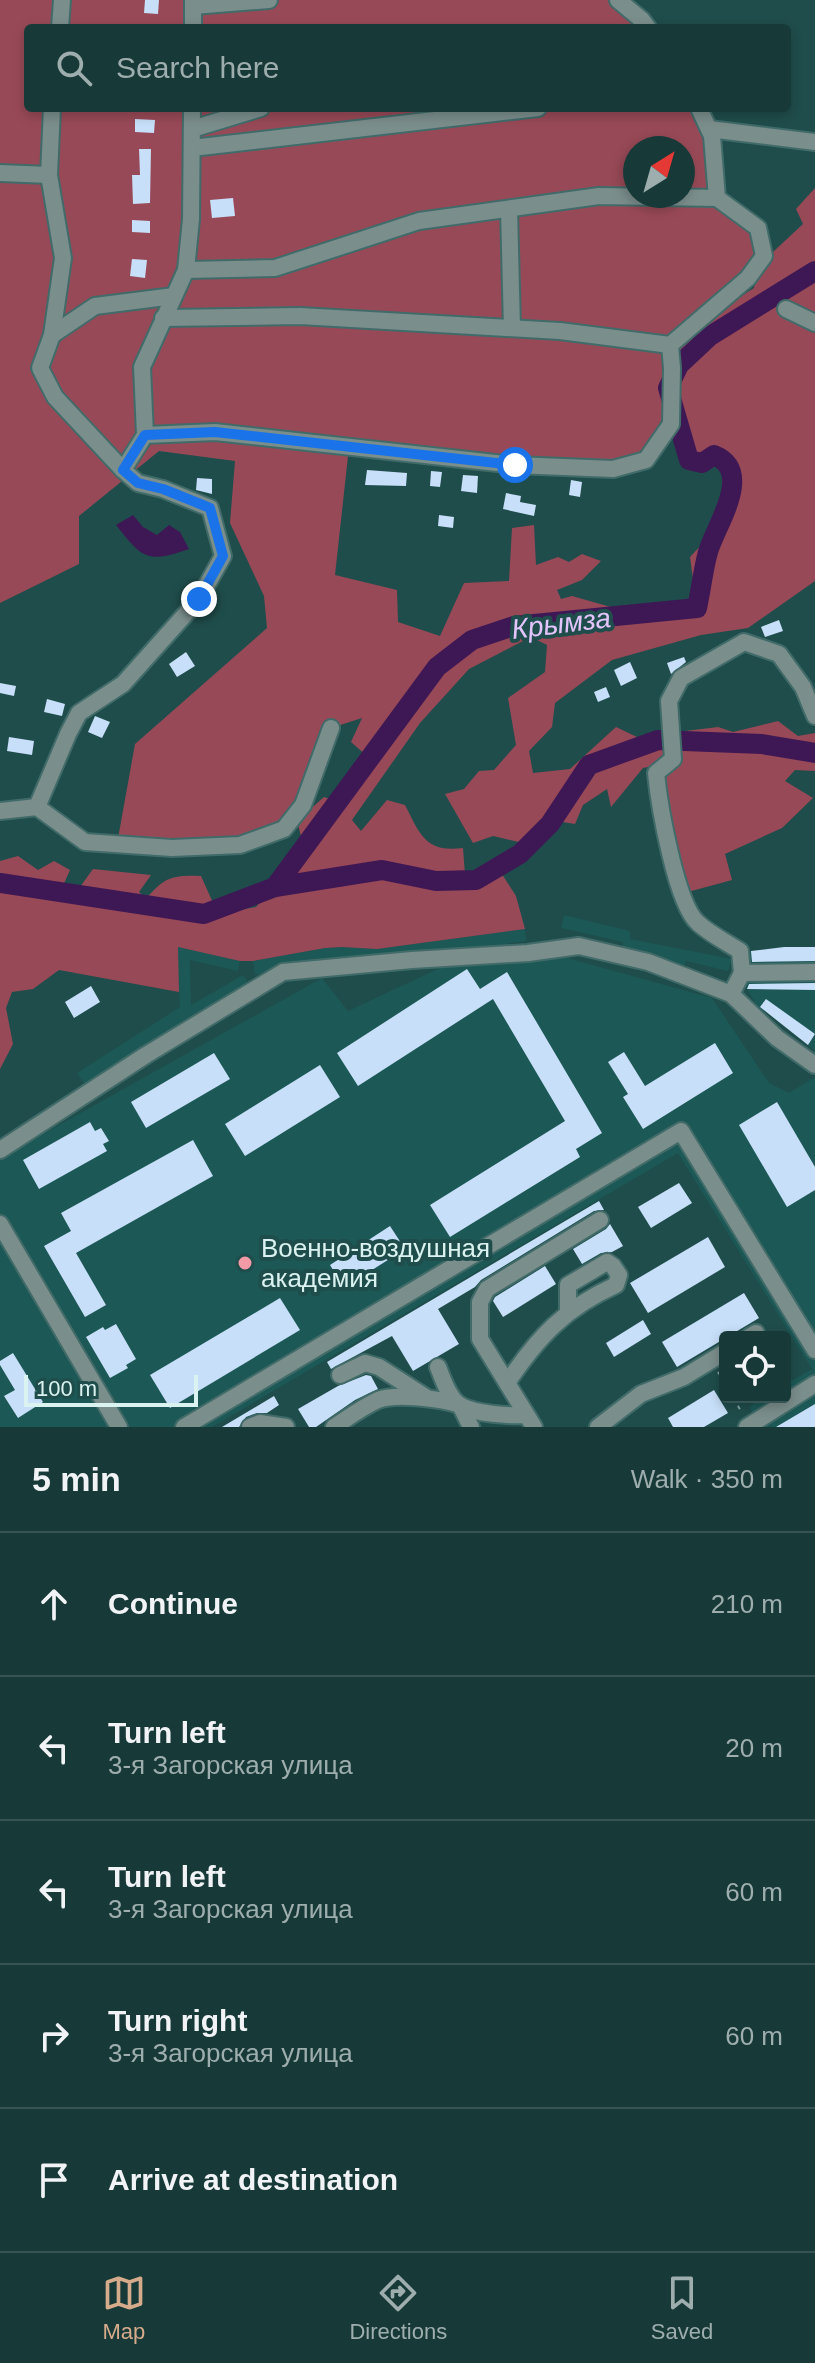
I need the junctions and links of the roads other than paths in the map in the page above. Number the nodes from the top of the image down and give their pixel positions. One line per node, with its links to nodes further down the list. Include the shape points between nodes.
1 (62, 0): 5 (street)
2 (269, 0): 4 (street)
3 (618, 0): 7 (street)
4 (193, 3): 6 (street)
5 (60, 24)
6 (193, 24)
7 (644, 24)
8 (52, 112): 18 (street)
9 (192, 112): 13 (street)
10 (248, 112): 13 (street)
11 (503, 112): 16 (street)
12 (701, 112): 14 (street)
13 (192, 129): 16 (street)
14 (709, 129): 15 (street); 19 (street)
15 (815, 142)
16 (192, 148): 21 (street)
17 (0, 173): 18 (street)
18 (49, 175): 27 (street, via 63,258)
19 (717, 198): 20 (street, via 599,196); 28 (street, via 758,228 764,256 748,278)
20 (509, 209): 21 (street, via 419,221 275,268); 26 (street)
21 (186, 270): 22 (street)
22 (174, 296): 24 (street); 27 (street, via 95,306)
23 (786, 309): 25 (street)
24 (163, 318): 26 (street, via 300,316); 29 (street, via 142,367)
25 (815, 323)
26 (512, 328): 28 (street)
27 (52, 335): 30 (street, via 40,368 55,397)
28 (670, 345): 29 (street, via 671,424 646,460 613,469 515,465 215,432)
29 (145, 435): 30 (street)
30 (123, 470): 33 (street, via 138,483 210,508 223,556 199,599 123,684 79,713)
31 (815, 716): 36 (street, via 803,687 779,654 744,642 681,678 669,701 673,759 656,773 662,827 695,922 740,951)
32 (331, 728): 33 (street, via 303,805 284,829 240,845 172,848 85,842)
33 (37, 807): 34 (street)
34 (0, 811)
35 (815, 972): 36 (street)
36 (742, 973): 37 (street)
37 (731, 994): 38 (street); 39 (street, via 648,962 579,946 283,972)
38 (815, 1065)
39 (0, 1150)
40 (600, 1220): 47 (street, via 487,1289 480,1302 480,1339)
41 (0, 1224): 53 (street)
42 (568, 1312): 47 (street)
43 (815, 1350): 54 (street, via 681,1131)
44 (719, 1356): 59 (street, via 641,1394)
45 (438, 1367): 50 (street)
46 (340, 1375): 49 (street, via 365,1363)
47 (507, 1383): 51 (street)
48 (815, 1384): 52 (street)
49 (427, 1398): 50 (street); 57 (street, via 380,1399)
50 (460, 1405): 51 (street); 58 (street)
51 (530, 1421)
52 (748, 1426)
53 (119, 1427)
54 (184, 1427)
55 (250, 1427): 56 (street)
56 (286, 1427)
57 (334, 1427)
58 (471, 1427)
59 (598, 1427)

